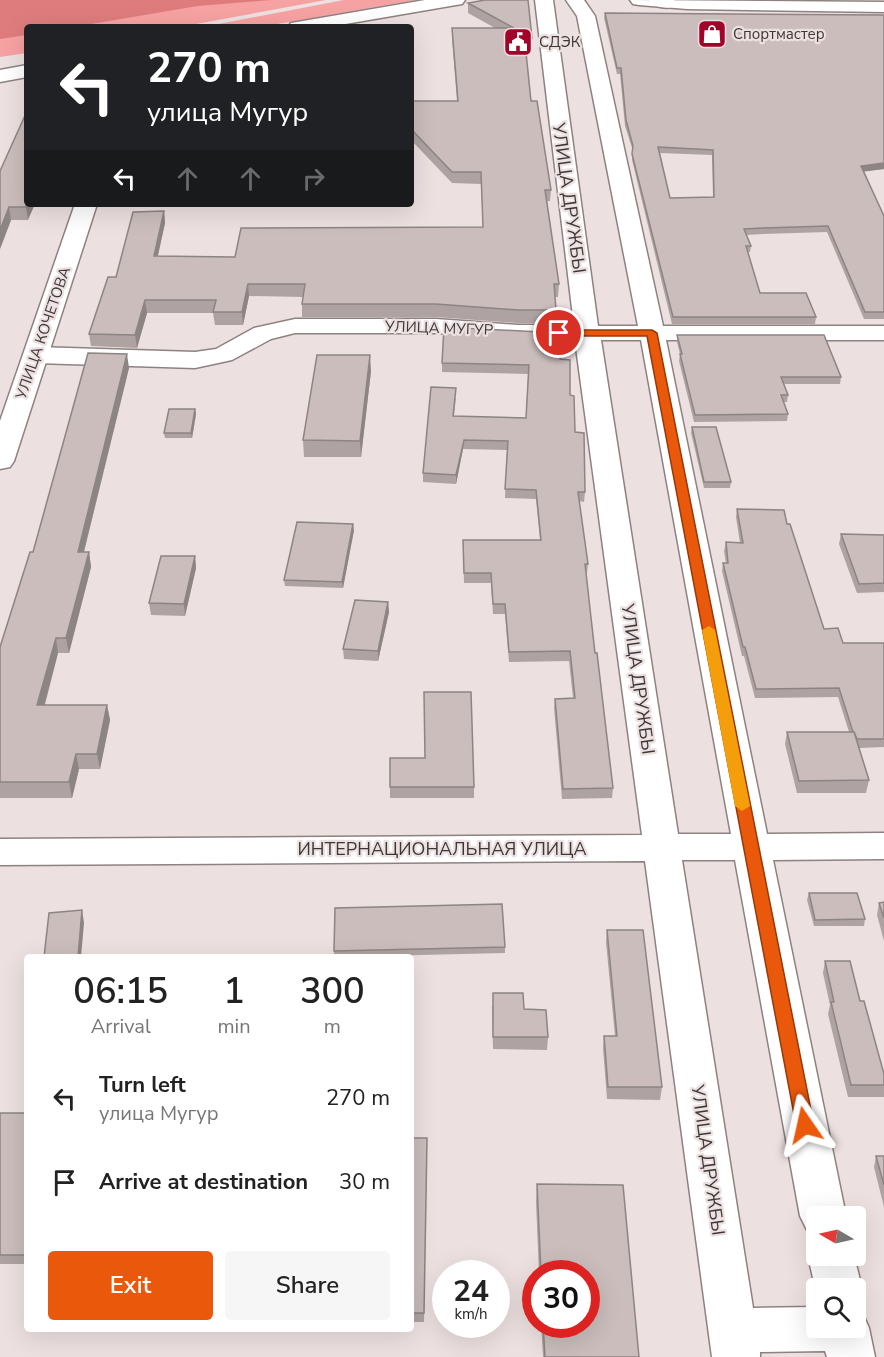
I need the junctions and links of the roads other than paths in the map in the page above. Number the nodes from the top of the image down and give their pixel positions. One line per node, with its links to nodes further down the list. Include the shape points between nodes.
1 (456, 0): 7 (street)
2 (544, 0): 11 (street, УЛИЦА ДРУЖБЫ)
3 (575, 0): 12 (street, via 586,16)
4 (639, 0): 5 (street)
5 (662, 1): 6 (street)
6 (884, 7)
7 (315, 24)
8 (24, 72): 9 (street)
9 (0, 76)
10 (85, 207): 14 (street, УЛИЦА КОЧЕТОВА)
11 (587, 333): 12 (street, УЛИЦА МУГУР); 14 (street, УЛИЦА МУГУР, via 436,326 295,326 263,333 223,355 195,360); 18 (street, УЛИЦА ДРУЖБЫ)
12 (652, 333): 13 (street, УЛИЦА МУГУР); 17 (street)
13 (884, 333)
14 (36, 355): 15 (street, УЛИЦА КОЧЕТОВА)
15 (0, 461)
16 (884, 846): 17 (street, ИНТЕРНАЦИОНАЛЬНАЯ УЛИЦА)
17 (750, 847): 18 (street, ИНТЕРНАЦИОНАЛЬНАЯ УЛИЦА); 20 (street)
18 (663, 848): 19 (street, ИНТЕРНАЦИОНАЛЬНАЯ УЛИЦА); 23 (street, УЛИЦА ДРУЖБЫ)
19 (0, 852)
20 (821, 1206)
21 (806, 1334): 23 (street)
22 (847, 1338): 24 (street)
23 (734, 1344)
24 (851, 1357)

